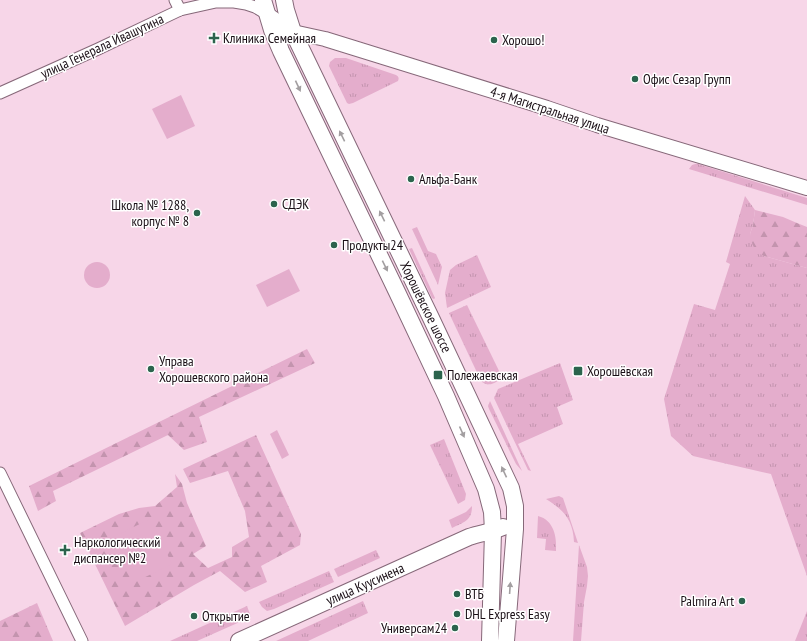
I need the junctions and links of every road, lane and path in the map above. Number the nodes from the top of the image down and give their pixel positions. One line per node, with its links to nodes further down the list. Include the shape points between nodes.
1 (284, 0): 4 (main road, Хорошёвское шоссе)
2 (177, 5): 3 (street, улица Генерала Ивашутина, via 234,2); 6 (street, улица Генерала Ивашутина, via 98,49)
3 (265, 7): 4 (street, улица Генерала Ивашутина); 5 (main road, Хорошёвское шоссе)
4 (293, 32): 5 (street, via 281,39); 7 (street, 4-я Магистральная улица, via 383,56 597,125); 9 (main road, Хорошёвское шоссе, one-way to 4, via 511,488)
5 (281, 51): 10 (main road, Хорошёвское шоссе, one-way to 10, via 449,403 486,489 492,512)
6 (0, 93)
7 (807, 188)
8 (0, 473): 12 (street)
9 (515, 509): 10 (main road, улица Куусинена, via 512,522); 11 (main road, Хорошёвское шоссе)
10 (493, 531): 11 (main road, via 502,533 510,540); 13 (main road, улица Куусинена, via 469,537); 14 (main road, Хорошёвское шоссе)
11 (512, 561): 15 (main road, Хорошёвское шоссе, one-way to 11)
12 (82, 641)
13 (239, 641)
14 (490, 641)
15 (506, 641)

